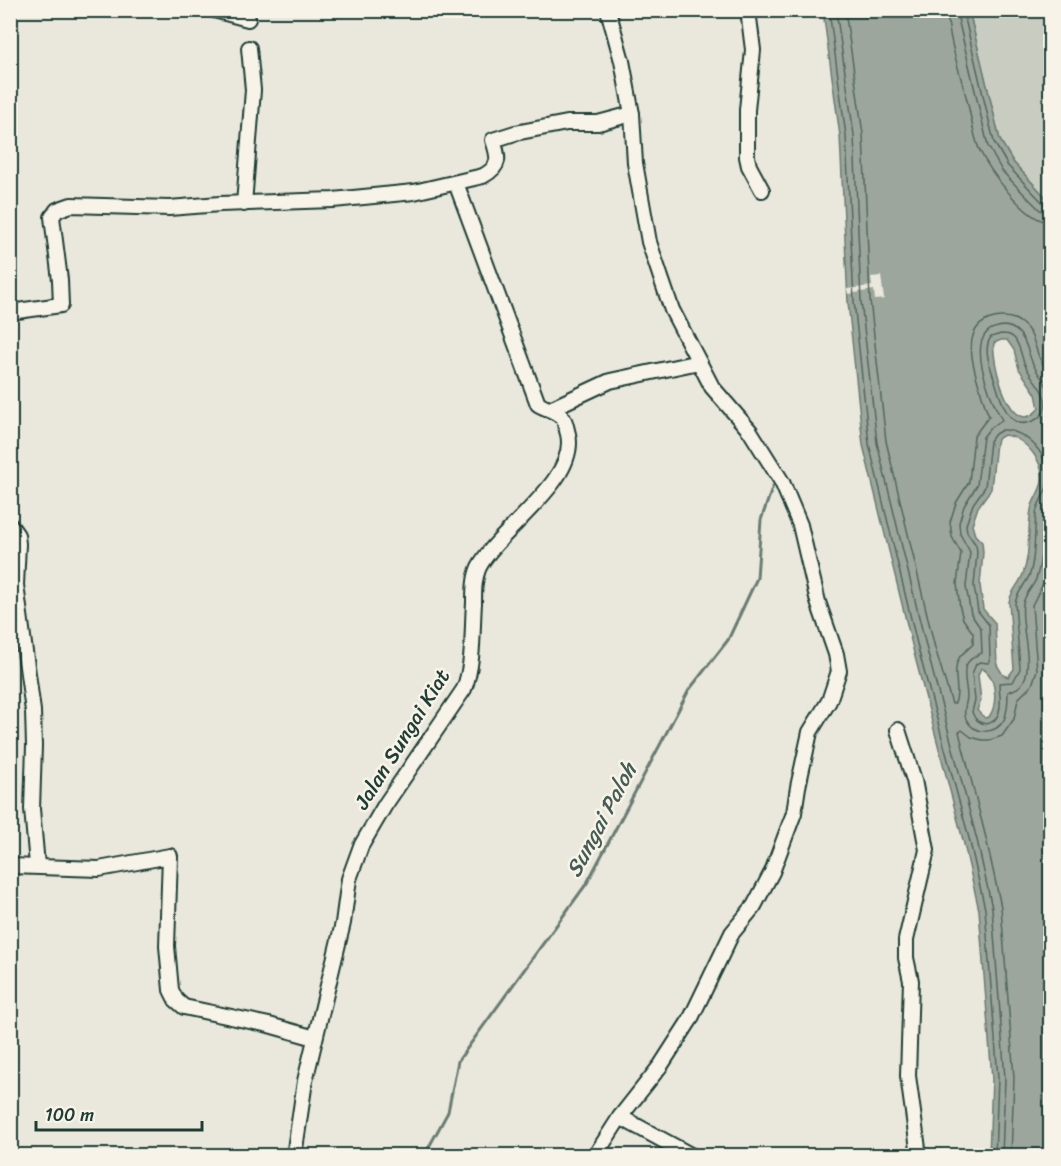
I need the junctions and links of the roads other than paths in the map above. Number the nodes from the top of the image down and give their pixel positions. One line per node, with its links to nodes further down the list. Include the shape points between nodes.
1 (214, 10): 4 (street)
2 (608, 10): 6 (street)
3 (748, 10): 8 (street, via 753,50 747,157)
4 (248, 19)
5 (249, 48): 9 (street, via 253,90)
6 (632, 114): 7 (street, via 598,123 567,123 493,140 498,156 492,171); 11 (street, via 635,163 649,242 672,310)
7 (456, 183): 9 (street, via 361,198); 12 (street, Jalan Sungai Kiat, via 535,397 538,404)
8 (762, 190)
9 (244, 204): 10 (street, via 169,208 72,205 57,210 52,218 61,305)
10 (10, 312)
11 (699, 362): 12 (street, via 610,381); 18 (street, via 712,387 750,432 782,482 800,525 839,671 829,701 810,732 794,813 772,872 754,906 732,933 690,1020)
12 (550, 409): 17 (street, Jalan Sungai Kiat, via 564,419 569,439 566,460 546,492 480,567 475,579 467,681 361,846 349,879 343,923)
13 (10, 525): 15 (street, via 17,535 16,585 33,711 32,809)
14 (898, 730): 22 (street, via 915,780 927,850 906,940 911,981 908,1076)
15 (37, 865): 16 (street); 17 (street, via 99,869 170,856 167,946 171,990 176,1000 184,1007)
16 (10, 866)
17 (315, 1038): 19 (street, Jalan Sungai Kiat)
18 (620, 1117): 20 (street); 21 (street)
19 (294, 1155)
20 (596, 1155)
21 (692, 1155)
22 (919, 1155)

